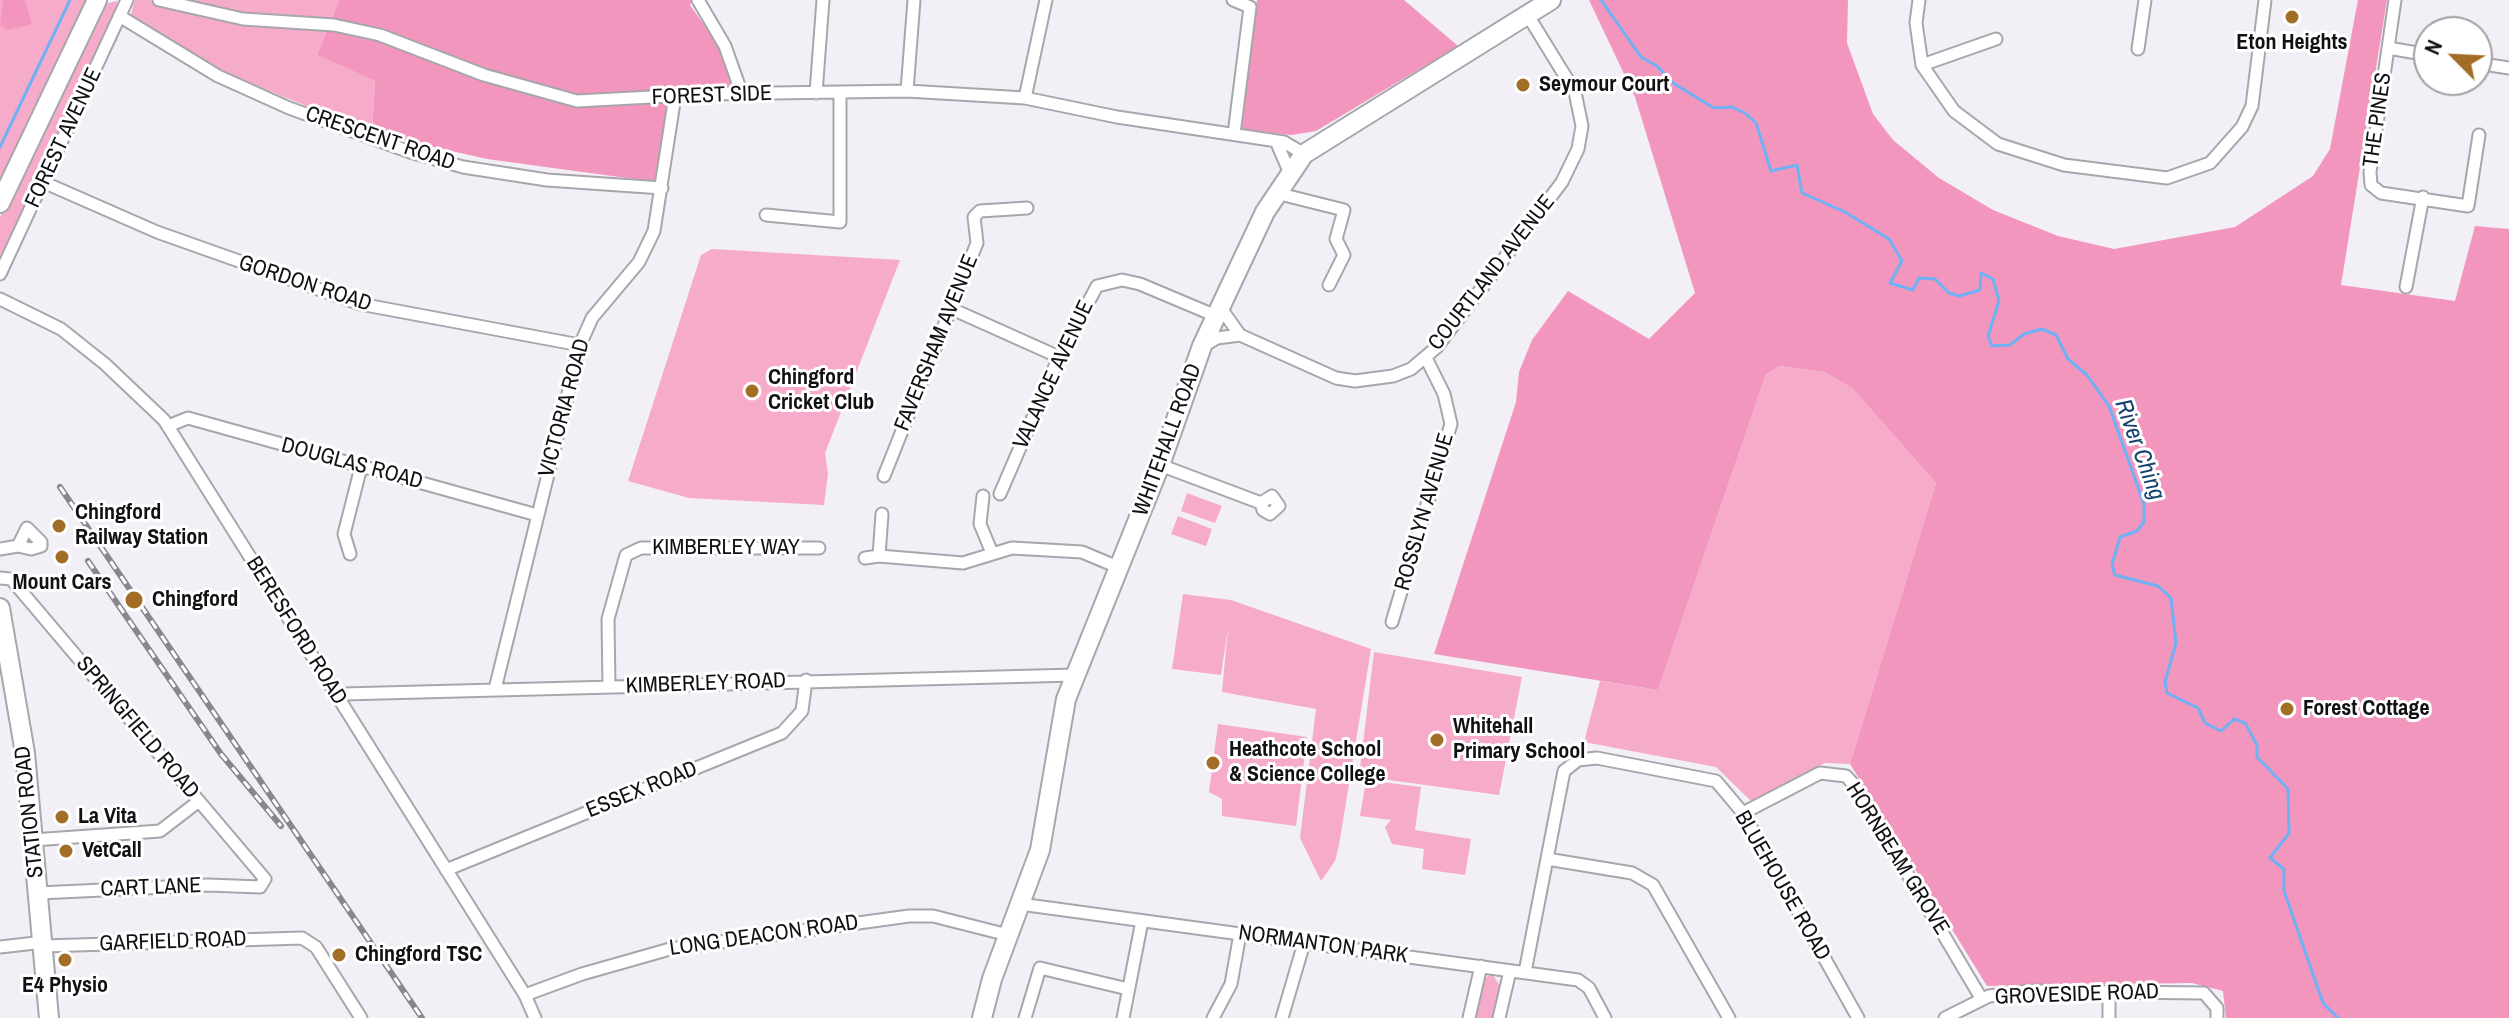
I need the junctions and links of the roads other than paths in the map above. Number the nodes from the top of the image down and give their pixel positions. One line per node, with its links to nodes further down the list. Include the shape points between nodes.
1 (97, 0): 36 (main road)
2 (127, 0): 15 (street, FOREST AVENUE)
3 (159, 0): 25 (street, FOREST SIDE, via 243,19 334,25 380,35 484,75 577,101)
4 (698, 0): 24 (street, via 725,46)
5 (823, 0): 22 (street)
6 (914, 0): 21 (street)
7 (1046, 0): 26 (street)
8 (1233, 0): 27 (street, via 1250,7)
9 (1551, 0): 14 (main road, WHITEHALL ROAD)
10 (1919, 0): 20 (street, via 1916,23)
11 (2145, 0): 18 (street)
12 (2265, 0): 20 (street, via 2252,106 2242,127 2210,163 2167,178 2064,165 1998,144 1954,111)
13 (2395, 0): 17 (street, THE PINES)
14 (1527, 14): 30 (main road, WHITEHALL ROAD); 49 (street, COURTLAND AVENUE, via 1575,92 1582,126 1578,149 1562,182)
15 (121, 17): 32 (street, FOREST AVENUE); 33 (street, CRESCENT ROAD, via 218,76 410,152 463,167 547,180)
16 (1996, 39): 20 (street)
17 (2388, 48): 19 (street); 35 (street, THE PINES, via 2371,185 2381,193)
18 (2138, 49)
19 (2413, 52)
20 (1922, 65)
21 (907, 91): 23 (street, FOREST SIDE); 26 (street, FOREST SIDE)
22 (816, 93): 23 (street, FOREST SIDE); 24 (street, FOREST SIDE)
23 (840, 93): 38 (street, via 840,222)
24 (742, 94): 25 (street, FOREST SIDE)
25 (675, 96): 33 (street, VICTORIA ROAD)
26 (1025, 98): 27 (street, FOREST SIDE)
27 (1234, 134): 29 (street, FOREST SIDE)
28 (2479, 135): 35 (street, THE PINES, via 2468,206)
29 (1276, 141): 30 (street, FOREST SIDE); 31 (street)
30 (1304, 154): 31 (main road, WHITEHALL ROAD)
31 (1289, 171): 34 (main road, WHITEHALL ROAD)
32 (43, 182): 39 (street, FOREST AVENUE); 46 (street, GORDON ROAD, via 157,232 360,304)
33 (662, 188): 46 (street, VICTORIA ROAD, via 647,248 597,309)
34 (1275, 193): 40 (street, via 1344,210 1336,239 1344,255); 44 (main road, WHITEHALL ROAD)
35 (2423, 197): 41 (street)
36 (0, 203)
37 (1027, 208): 43 (street, FAVERSHAM AVENUE, via 976,213 977,243)
38 (766, 215)
39 (0, 274)
40 (1329, 285)
41 (2406, 287)
42 (0, 299): 50 (street, BERESFORD ROAD, via 61,329)
43 (952, 309): 48 (street); 53 (street, FAVERSHAM AVENUE)
44 (1218, 311): 45 (street); 47 (main road, WHITEHALL ROAD); 48 (street, VALANCE AVENUE, via 1140,284 1111,280 1089,296)
45 (1240, 335): 47 (street); 49 (street, COURTLAND AVENUE, via 1336,378 1355,381 1393,376)
46 (580, 345): 58 (street, VICTORIA ROAD)
47 (1202, 346): 51 (main road, WHITEHALL ROAD)
48 (1059, 357): 54 (street, VALANCE AVENUE)
49 (1426, 358): 69 (street, ROSSLYN AVENUE, via 1444,394 1451,424)
50 (168, 426): 52 (street, DOUGLAS ROAD, via 188,418); 74 (street, BERESFORD ROAD)
51 (1160, 465): 56 (street); 66 (main road, WHITEHALL ROAD)
52 (361, 467): 58 (street, DOUGLAS ROAD); 63 (street, via 344,534)
53 (884, 476)
54 (1000, 494)
55 (983, 496): 62 (street, via 980,524)
56 (1261, 503)
57 (882, 514): 64 (street)
58 (537, 515): 73 (street, VICTORIA ROAD)
59 (18, 546): 61 (street)
60 (819, 548): 72 (street, KIMBERLEY WAY, via 641,548 626,555 608,619)
61 (0, 549)
62 (992, 553): 64 (street, via 963,563); 66 (street, via 1012,548 1082,552)
63 (350, 554)
64 (879, 556): 65 (street)
65 (865, 558)
66 (1120, 568): 70 (main road, WHITEHALL ROAD)
67 (0, 578): 75 (street, SPRINGFIELD ROAD, via 11,579)
68 (0, 608): 77 (main road, STATION ROAD, via 25,753)
69 (1392, 622)
70 (1075, 675): 71 (street, KIMBERLEY ROAD); 82 (main road, WHITEHALL ROAD, via 1061,720 1040,850)
71 (806, 680): 72 (street, KIMBERLEY ROAD); 79 (street, ESSEX ROAD, via 802,711 782,733)
72 (609, 687): 73 (street, KIMBERLEY ROAD)
73 (495, 689): 74 (street, KIMBERLEY ROAD)
74 (337, 697): 79 (street, BERESFORD ROAD)
75 (199, 801): 77 (street, via 160,831); 80 (street, SPRINGFIELD ROAD, via 265,879)
76 (1743, 813): 78 (street, BLUEHOUSE ROAD, via 1707,777 1586,758 1564,771); 95 (street, HORNBEAM GROVE, via 1820,773 1846,776); 108 (street, BLUEHOUSE ROAD)
77 (33, 840): 81 (main road, STATION ROAD)
78 (1547, 859): 91 (street, BLUEHOUSE ROAD); 107 (street, via 1643,876)
79 (446, 870): 94 (street, BERESFORD ROAD)
80 (263, 886): 81 (street, CART LANE)
81 (39, 893): 87 (main road, STATION ROAD)
82 (1020, 904): 83 (street, NORMANTON PARK); 85 (main road, WHITEHALL ROAD)
83 (1142, 921): 84 (street, NORMANTON PARK); 92 (street)
84 (1240, 934): 86 (street, NORMANTON PARK); 102 (street, via 1231,984)
85 (1008, 935): 94 (street, LONG DEACON ROAD, via 933,916 909,916 657,951); 99 (main road, WHITEHALL ROAD)
86 (1304, 943): 89 (street, NORMANTON PARK); 103 (street)
87 (44, 944): 88 (street, GARFIELD ROAD); 96 (main road, STATION ROAD); 97 (street, GARFIELD ROAD, via 302,938 316,947)
88 (0, 947)
89 (1481, 966): 90 (street, NORMANTON PARK); 104 (street)
90 (1510, 971): 91 (street, NORMANTON PARK); 105 (street)
91 (1525, 972): 106 (street, NORMANTON PARK, via 1585,982)
92 (1128, 989): 100 (street, via 1040,968); 101 (street)
93 (2109, 992): 95 (street, GROVESIDE ROAD, via 2029,991); 110 (street); 111 (street, GROVESIDE ROAD, via 2204,993)
94 (525, 995): 98 (street, BERESFORD ROAD)
95 (1981, 998): 109 (street, GROVESIDE ROAD)
96 (49, 1018)
97 (361, 1018)
98 (535, 1018)
99 (982, 1018)
100 (1025, 1018)
101 (1123, 1018)
102 (1213, 1018)
103 (1282, 1018)
104 (1469, 1018)
105 (1499, 1018)
106 (1605, 1018)
107 (1729, 1018)
108 (1858, 1018)
109 (1945, 1018)
110 (2109, 1018)
111 (2217, 1018)

